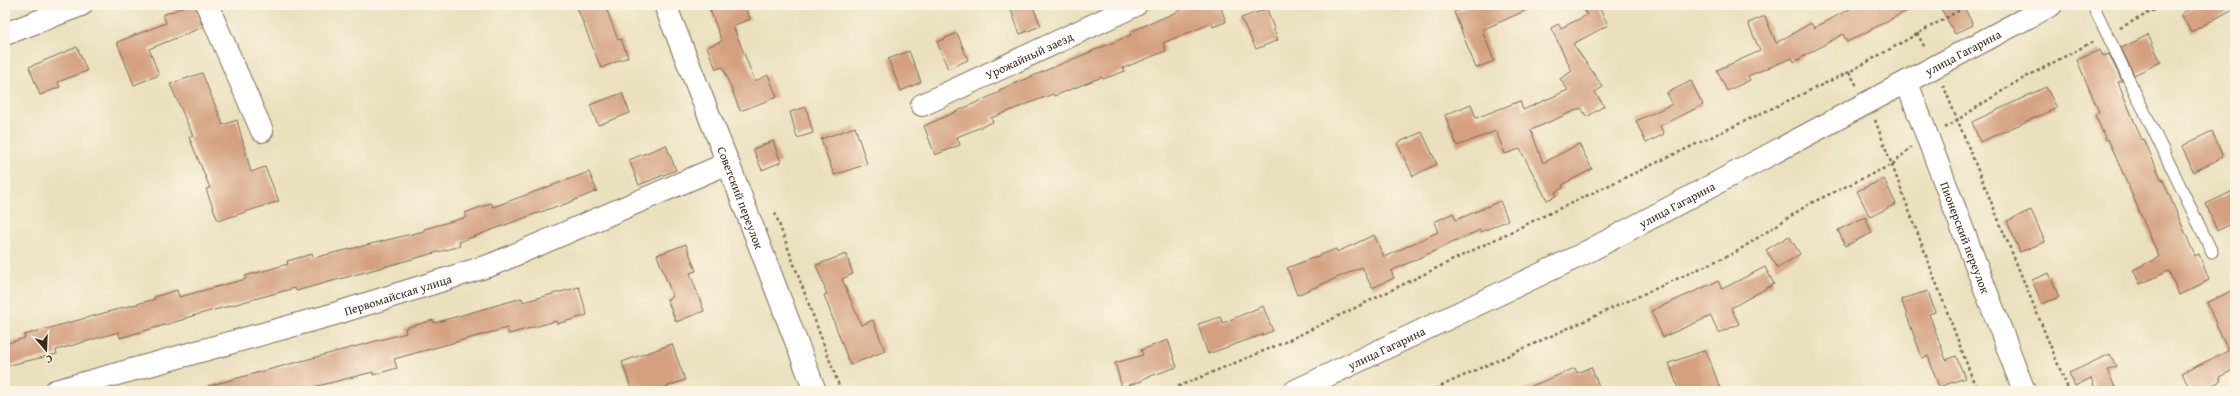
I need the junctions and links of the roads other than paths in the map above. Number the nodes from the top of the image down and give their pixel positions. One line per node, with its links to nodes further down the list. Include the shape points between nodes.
1 (82, 5): 7 (street)
2 (207, 5): 10 (street)
3 (665, 5): 11 (street, Советский переулок)
4 (1136, 5): 9 (street, Урожайный заезд)
5 (2051, 5): 8 (street, улица Гагарина)
6 (2093, 5): 12 (lane)
7 (5, 34)
8 (1907, 83): 15 (street, улица Гагарина, via 1583,254); 16 (street, Пионерский переулок)
9 (922, 105)
10 (262, 131)
11 (728, 163): 13 (street, Первомайская улица, via 491,265 331,315); 14 (street, Советский переулок)
12 (2212, 252)
13 (55, 391)
14 (815, 391)
15 (1295, 391)
16 (2024, 391)

